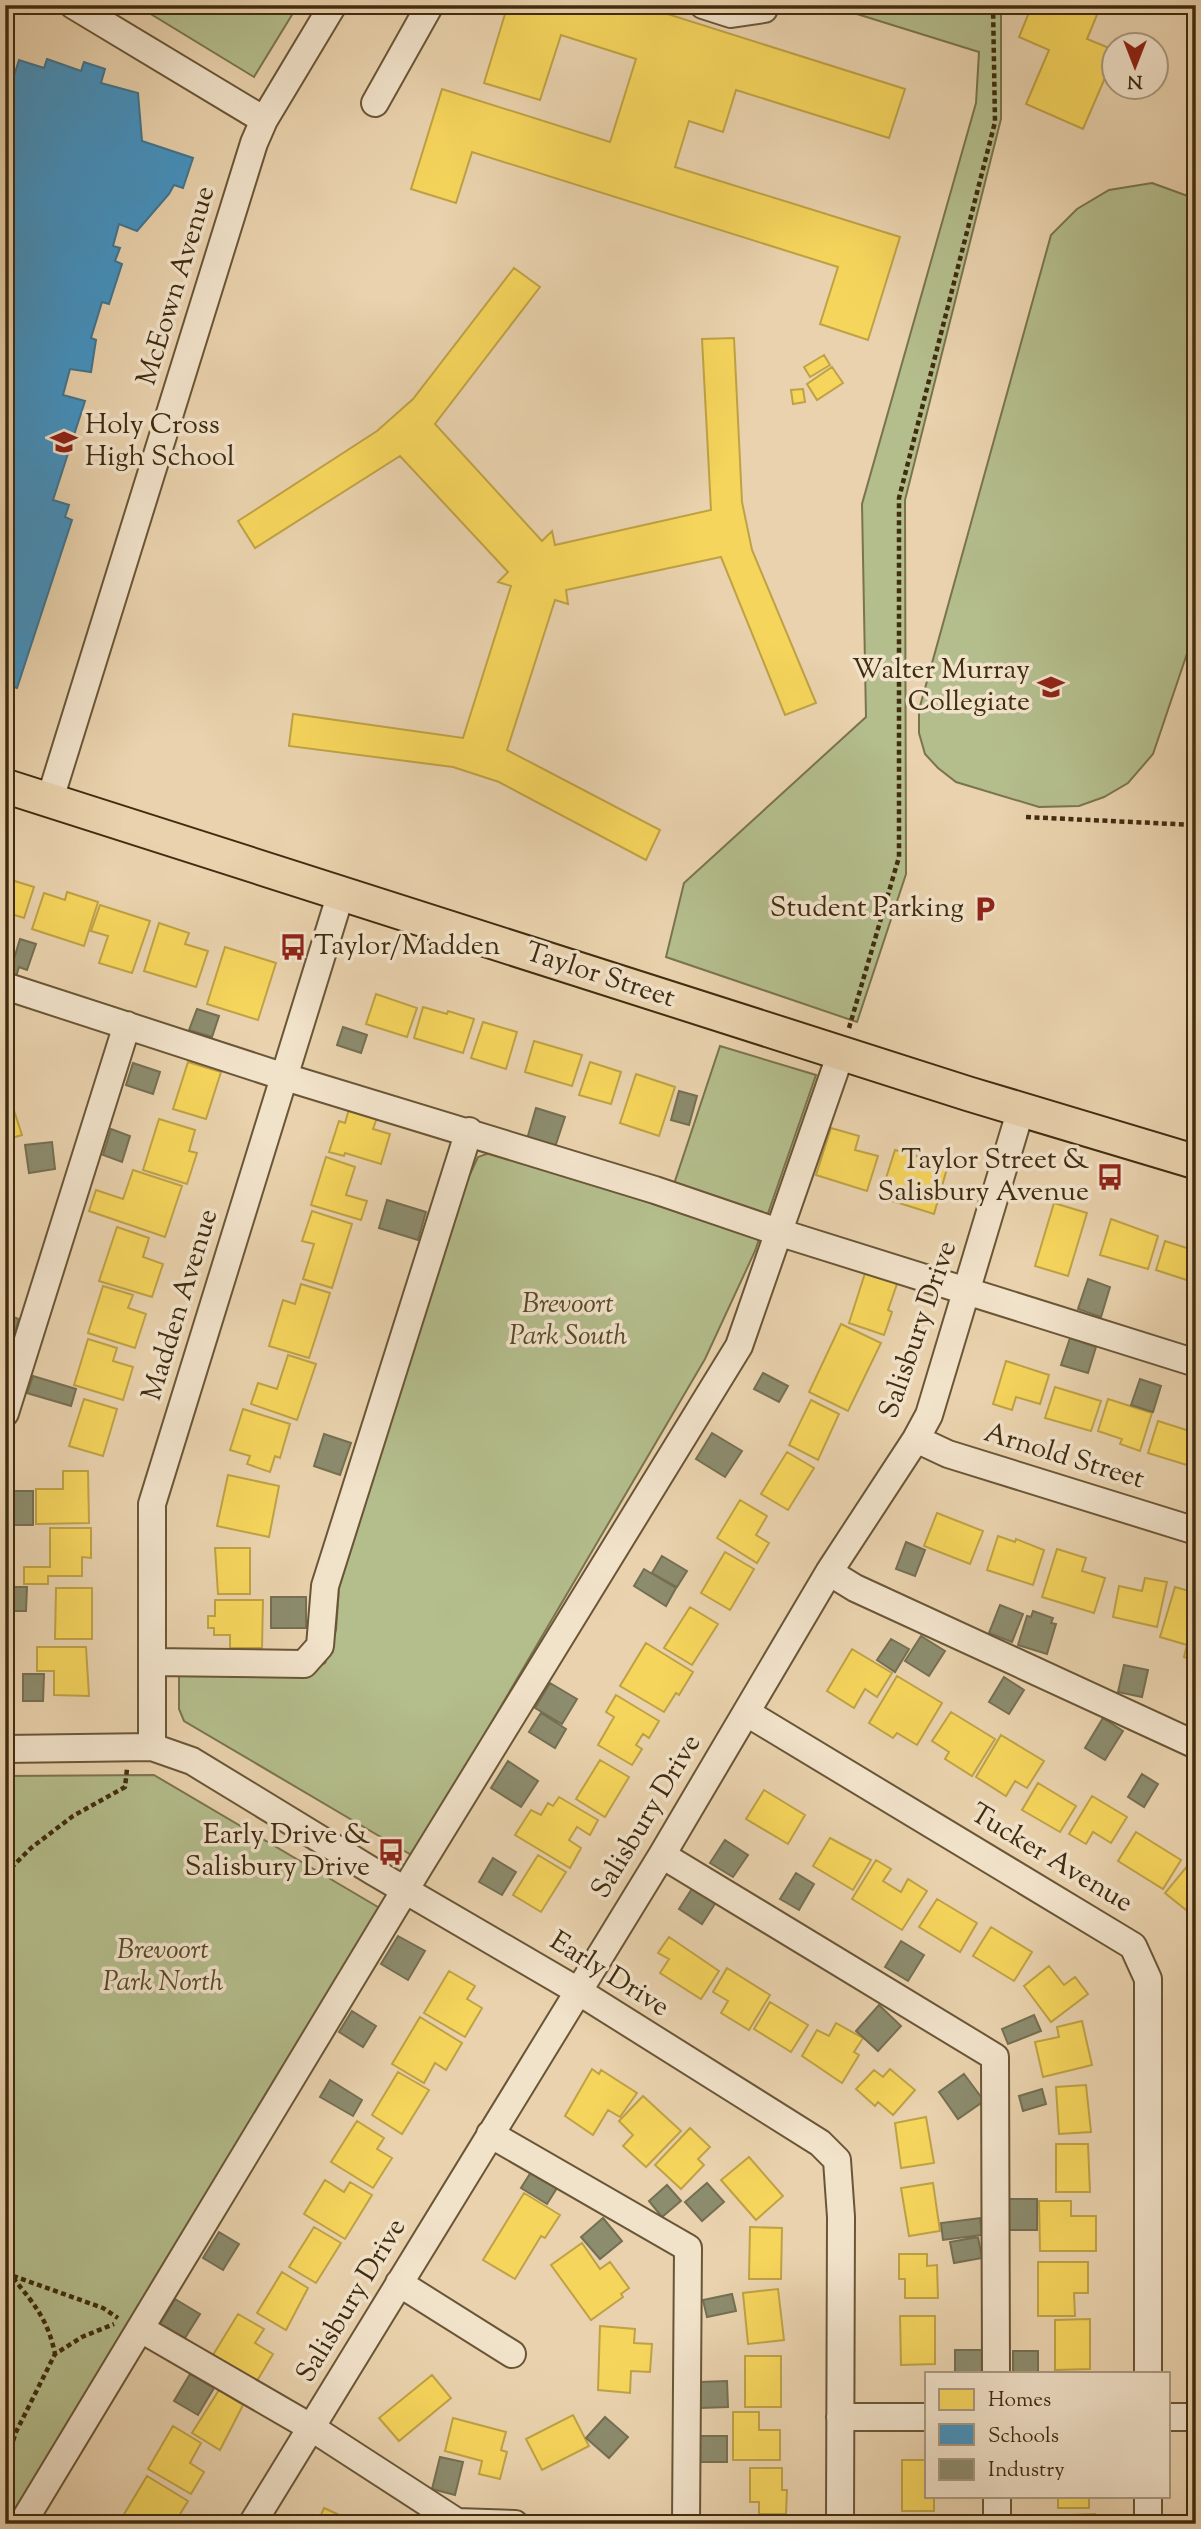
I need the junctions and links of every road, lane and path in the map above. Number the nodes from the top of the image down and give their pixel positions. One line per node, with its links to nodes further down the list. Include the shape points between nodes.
1 (73, 5): 8 (street)
2 (333, 5): 8 (street, McEown Avenue)
3 (430, 5): 7 (street)
4 (704, 5): 6 (street, via 731,14)
5 (993, 5): 16 (path, via 995,122 899,498 899,857)
6 (764, 9)
7 (375, 103)
8 (264, 120): 10 (street, McEown Avenue)
9 (5, 786): 10 (main road, Taylor Street)
10 (50, 799): 13 (main road, Taylor Street)
11 (1026, 817): 12 (path)
12 (1196, 825)
13 (341, 893): 16 (main road, Taylor Street); 17 (street, Madden Avenue)
14 (5, 986): 15 (street)
15 (127, 1025): 17 (street); 24 (street)
16 (841, 1053): 18 (main road, Taylor Street); 21 (street)
17 (285, 1077): 19 (street); 28 (street, Madden Avenue, via 152,1504)
18 (1021, 1109): 20 (main road, Taylor Street); 22 (street, Salisbury Drive)
19 (469, 1131): 21 (street); 28 (street, via 325,1586 320,1646 304,1664)
20 (1196, 1162)
21 (778, 1232): 22 (street); 36 (street, via 739,1346)
22 (968, 1291): 23 (street); 25 (street, Salisbury Drive, via 929,1415)
23 (1196, 1363)
24 (5, 1413)
25 (916, 1439): 26 (street, Arnold Street, via 948,1454); 27 (street, Salisbury Drive)
26 (1196, 1531)
27 (829, 1572): 29 (street, Salisbury Drive); 30 (street)
28 (152, 1662): 31 (street, Madden Avenue)
29 (747, 1713): 34 (street, Salisbury Drive); 46 (street, Tucker Avenue, via 1133,1946 1149,1979)
30 (1196, 1745)
31 (152, 1747): 32 (street, Early Drive); 36 (street, Early Drive, via 192,1761)
32 (5, 1749)
33 (127, 1772): 35 (path, via 125,1787 73,1816)
34 (662, 1854): 37 (street, Salisbury Drive); 45 (street, via 995,2057)
35 (5, 1874)
36 (406, 1890): 37 (street, Early Drive); 42 (street)
37 (578, 1991): 38 (street, Salisbury Drive); 47 (street, Early Drive, via 820,2143 837,2160)
38 (490, 2134): 41 (street, Salisbury Drive); 58 (street, via 688,2248)
39 (5, 2273): 40 (path)
40 (13, 2277): 43 (path, via 50,2331); 43 (path, via 103,2308 125,2322 108,2325)
41 (399, 2283): 44 (street); 51 (street, Salisbury Drive)
42 (141, 2329): 51 (street); 55 (street)
43 (55, 2354): 52 (path, via 16,2432)
44 (512, 2354)
45 (996, 2372)
46 (1148, 2372)
47 (840, 2417): 48 (street); 59 (street, Early Drive)
48 (925, 2417)
49 (1170, 2417): 50 (street)
50 (1196, 2417)
51 (312, 2428): 56 (street, Salisbury Drive); 57 (street, via 457,2522)
52 (5, 2465)
53 (997, 2498): 60 (street)
54 (1148, 2498): 61 (street)
55 (22, 2524)
56 (252, 2524)
57 (515, 2524)
58 (686, 2524)
59 (840, 2524)
60 (997, 2524)
61 (1148, 2524)

